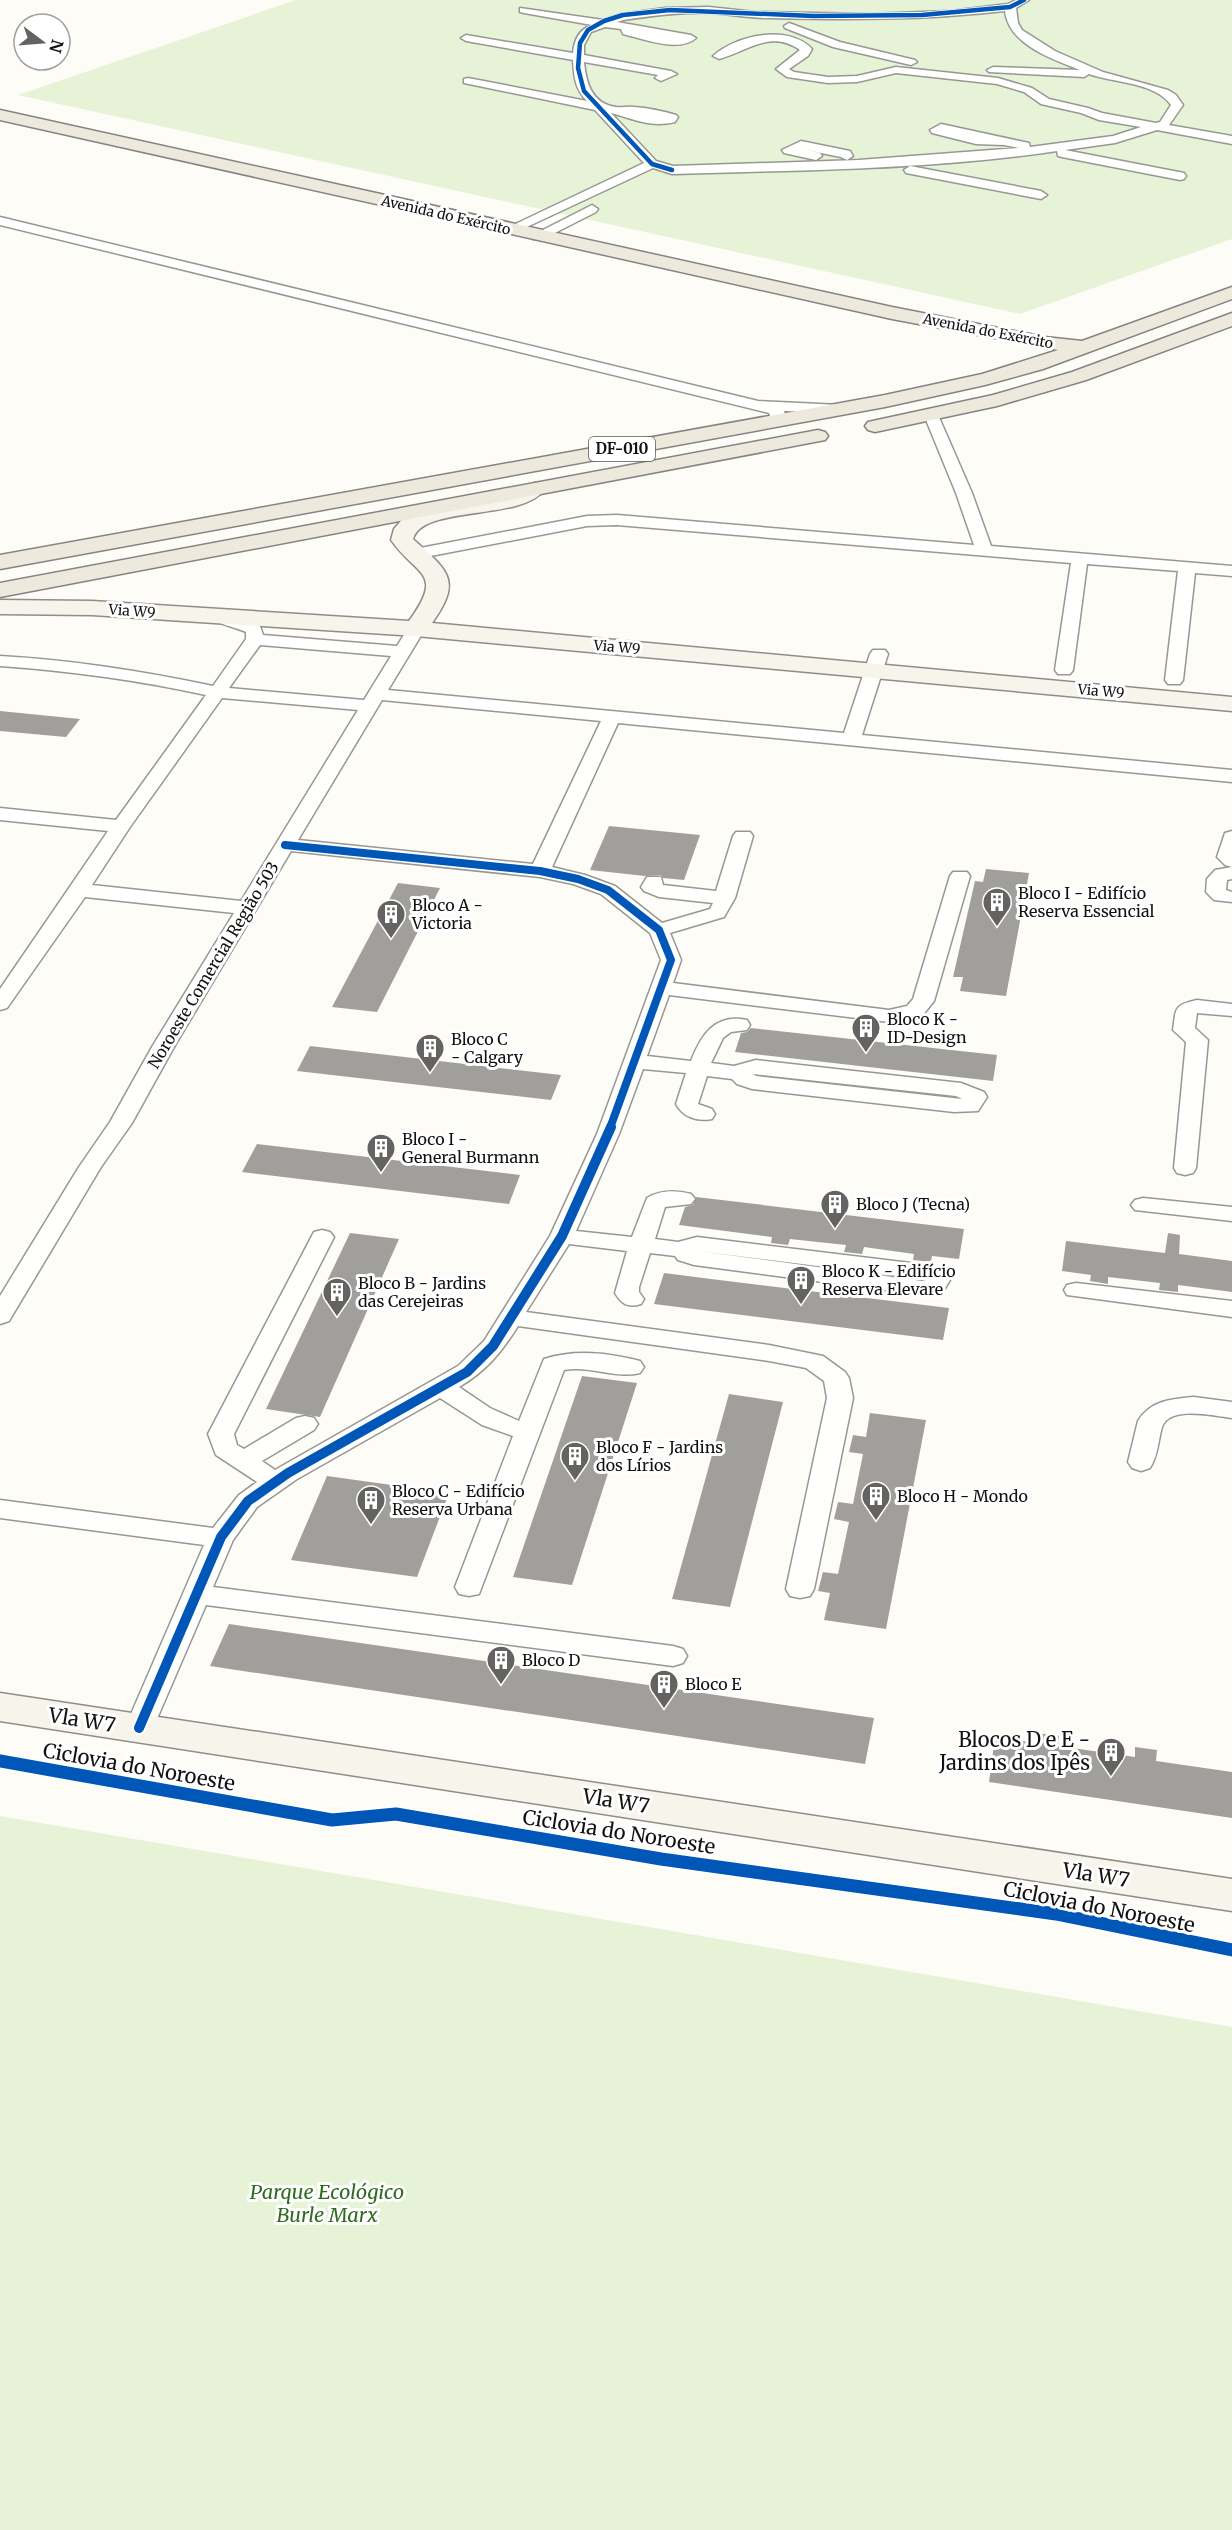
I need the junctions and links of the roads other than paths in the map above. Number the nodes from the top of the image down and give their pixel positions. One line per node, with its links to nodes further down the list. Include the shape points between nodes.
1 (1024, 0): 4 (street)
2 (645, 2): 3 (street)
3 (671, 3): 6 (street)
4 (1010, 7): 7 (street); 11 (street)
5 (524, 10): 10 (street)
6 (687, 10): 8 (street); 10 (street, via 634,14)
7 (950, 14): 9 (street); 11 (street)
8 (755, 15): 9 (street); 12 (street)
9 (817, 16): 12 (street)
10 (600, 24): 13 (street); 16 (street, via 587,30 579,45)
11 (1003, 24): 17 (street)
12 (793, 27): 18 (street, via 837,45 905,61)
13 (626, 28): 13 (street, via 643,28 691,38 672,40 627,32)
14 (466, 38): 16 (street)
15 (719, 56): 25 (street, via 761,37 773,37 806,49 782,69 791,75 844,80 896,70 998,81 1028,90 1049,104)
16 (580, 59): 20 (street, via 671,74); 22 (street, via 584,91)
17 (1071, 62): 18 (street); 19 (street)
18 (1052, 72): 19 (street)
19 (1100, 75): 25 (street, via 1148,86 1173,99 1178,113)
20 (661, 78)
21 (468, 81): 22 (street)
22 (597, 106): 23 (street); 31 (street)
23 (618, 111)
24 (0, 115): 38 (main road, Avenida do Exército)
25 (1160, 127): 26 (street); 28 (street)
26 (1232, 140)
27 (1000, 142): 28 (street)
28 (1046, 150): 30 (street); 33 (street)
29 (848, 157): 30 (street)
30 (874, 163): 32 (street); 35 (street)
31 (652, 164): 32 (street); 38 (street)
32 (672, 170): 34 (street)
33 (1180, 176)
34 (654, 179)
35 (1041, 195)
36 (607, 202): 39 (street)
37 (0, 221): 45 (street)
38 (509, 230): 39 (main road, Avenida do Exército)
39 (538, 236): 41 (main road, Avenida do Exército)
40 (1231, 294): 43 (main road, DF-010)
41 (892, 313): 43 (main road, Avenida do Exército); 44 (main road, Avenida do Exército, via 1012,349 1033,359)
42 (1232, 319): 48 (main road, via 1079,376)
43 (1084, 347): 44 (main road, DF-010)
44 (1035, 365): 46 (main road, DF-010)
45 (740, 401): 47 (street); 49 (street, via 774,410 777,418)
46 (885, 401): 47 (main road, DF-010); 48 (main road, via 904,402)
47 (841, 409): 49 (main road, DF-010)
48 (923, 417): 50 (main road); 55 (street, via 964,493)
49 (770, 422): 53 (main road, DF-010)
50 (860, 428)
51 (838, 433): 52 (main road, DF-010)
52 (534, 489): 56 (street, via 513,500 412,521 402,540); 58 (main road, DF-010)
53 (139, 537): 54 (main road, DF-010); 58 (main road, via 122,548 122,554 132,559)
54 (74, 549): 59 (main road, DF-010); 62 (main road, via 92,550 100,555 102,562)
55 (984, 549): 56 (street, via 617,520 587,522); 57 (street)
56 (415, 554): 66 (street, via 439,584 438,594)
57 (1080, 557): 60 (street); 71 (street)
58 (153, 560): 62 (main road, DF-010)
59 (0, 562)
60 (1187, 567): 61 (street); 73 (street)
61 (1232, 571)
62 (84, 573): 63 (main road, DF-010)
63 (0, 590)
64 (0, 607): 65 (street, Via W9)
65 (218, 616): 66 (street, Via W9); 67 (street, via 254,630)
66 (421, 622): 68 (street, Noroeste Comercial Região 503); 70 (street, Via W9)
67 (255, 639): 68 (street); 75 (street)
68 (402, 652): 77 (street, Noroeste Comercial Região 503)
69 (0, 661): 75 (street, via 147,677)
70 (876, 662): 72 (street, Via W9); 79 (street)
71 (1064, 670): 72 (street, Via W9); 73 (street, Via W9)
72 (1013, 674): 76 (street, Via W9)
73 (1174, 680): 74 (street, Via W9)
74 (1232, 685)
75 (215, 697): 77 (street); 82 (street)
76 (1232, 704)
77 (370, 705): 78 (street); 85 (street, Noroeste Comercial Região 503)
78 (612, 716): 79 (street); 87 (street)
79 (852, 738): 80 (street)
80 (1232, 776)
81 (0, 814): 82 (street)
82 (121, 826): 91 (street)
83 (743, 836): 93 (street)
84 (1232, 837): 86 (street, via 1227,857)
85 (285, 845): 87 (street); 94 (street, Noroeste Comercial Região 503)
86 (1232, 861)
87 (540, 871): 95 (street, via 608,890)
88 (1232, 873): 92 (street, via 1217,879 1216,892)
89 (960, 876): 96 (street, via 923,1000 914,1011 889,1017)
90 (654, 882): 93 (street, via 651,887 659,891)
91 (84, 883): 94 (street); 97 (street)
92 (1229, 897)
93 (725, 898): 95 (street, via 717,913)
94 (251, 902): 115 (street, Noroeste Comercial Região 503, via 121,1123)
95 (659, 930): 96 (street, via 671,960)
96 (661, 988): 100 (street)
97 (0, 1004)
98 (1232, 1010): 104 (street, via 1197,1006 1188,1009 1184,1030 1197,1040)
99 (739, 1025): 101 (street, via 718,1029)
100 (634, 1061): 101 (street); 108 (street, via 608,1134)
101 (700, 1068): 102 (street); 103 (street, via 687,1104)
102 (739, 1073): 102 (street, via 752,1082 960,1106 970,1106 976,1097 961,1090 756,1067)
103 (704, 1114)
104 (1185, 1168)
105 (683, 1199): 110 (street, via 658,1200)
106 (1143, 1204): 107 (street)
107 (1232, 1214)
108 (562, 1236): 110 (street); 116 (street)
109 (322, 1237): 122 (street, via 221,1434 225,1449)
110 (642, 1245): 111 (street); 113 (street, via 627,1287)
111 (684, 1250): 111 (street, via 694,1258 922,1288 931,1288 938,1280 927,1272 708,1245 692,1244)
112 (1076, 1290): 114 (street)
113 (632, 1299)
114 (1232, 1309)
115 (0, 1316)
116 (511, 1318): 118 (street, via 493,1346 467,1372); 128 (street, via 769,1353 814,1362 836,1378 840,1398)
117 (631, 1367): 121 (street, via 583,1360 564,1360 553,1365)
118 (440, 1386): 121 (street, via 505,1427); 124 (street)
119 (1232, 1410): 123 (street, via 1194,1405 1167,1408 1150,1421)
120 (305, 1424): 122 (street)
121 (527, 1431): 127 (street)
122 (243, 1461): 124 (street)
123 (1141, 1462)
124 (275, 1482): 126 (street, via 248,1501)
125 (0, 1509): 126 (street)
126 (221, 1538): 129 (street)
127 (469, 1587)
128 (800, 1589)
129 (196, 1594): 130 (street); 132 (street)
130 (673, 1656)
131 (0, 1707): 132 (street, Vla W7)
132 (139, 1728): 133 (street, Vla W7)
133 (1232, 1895)

